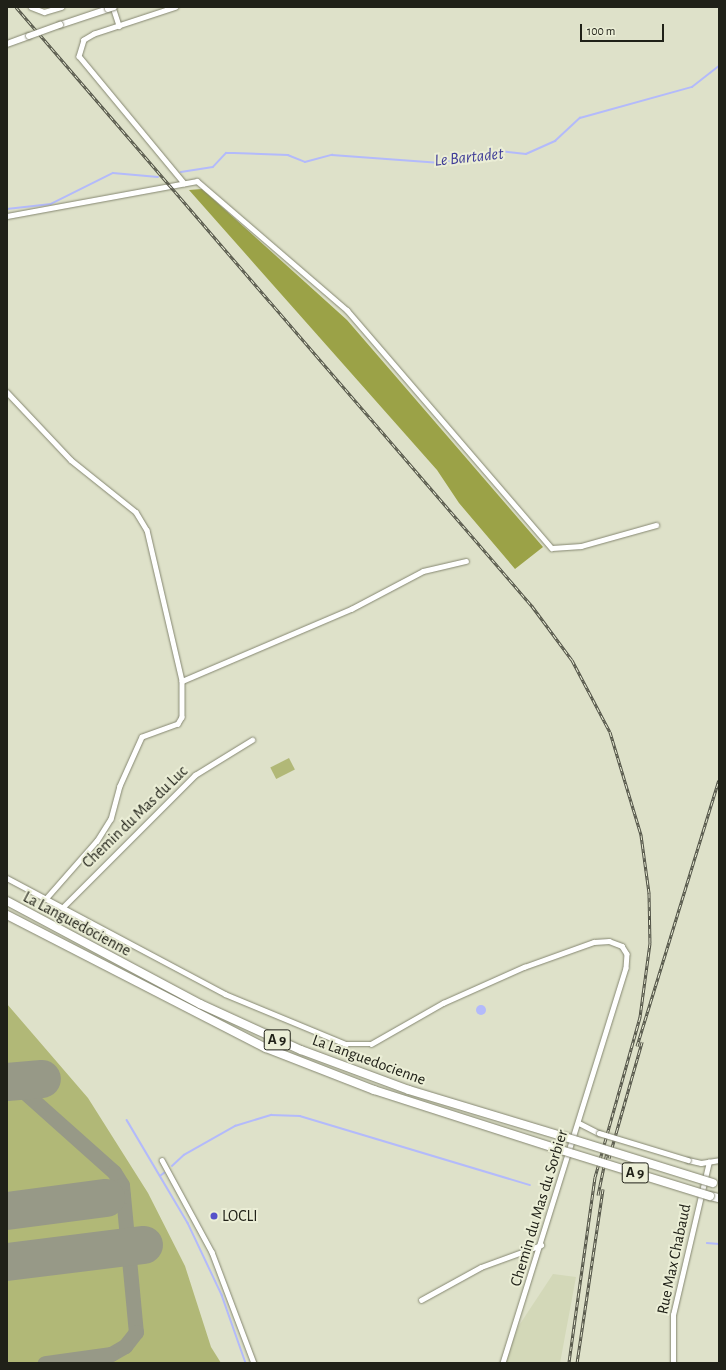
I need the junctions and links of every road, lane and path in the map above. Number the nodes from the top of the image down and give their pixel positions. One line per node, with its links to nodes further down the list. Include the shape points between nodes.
1 (31, 7): 2 (street, via 44,12)
2 (61, 7)
3 (176, 7): 5 (street)
4 (112, 8): 5 (street); 6 (main road, bridge)
5 (119, 26): 7 (street, via 84,40 79,56)
6 (7, 44)
7 (184, 183): 8 (street); 10 (street, via 197,181 209,188 347,310 552,548 588,544)
8 (7, 216)
9 (7, 392): 12 (street, via 71,460 136,512 147,530)
10 (656, 525)
11 (466, 561): 12 (street, via 423,571 351,609)
12 (182, 681): 15 (street, via 182,717 178,724 142,737 120,786 111,820 97,841)
13 (252, 740): 17 (street, Chemin du Mas du Luc, via 195,775)
14 (7, 878): 15 (street)
15 (46, 899): 17 (street)
16 (7, 901): 23 (highway, La Languedocienne / A 9, bridge, via 193,1001 301,1050 409,1090)
17 (62, 908): 19 (street, via 225,994 346,1044 371,1044 443,1003 524,967 594,942 609,941 622,946 627,954 626,968)
18 (7, 915): 24 (highway, La Languedocienne / A 9, bridge, via 266,1048 374,1090)
19 (579, 1123): 22 (street, Chemin du Mas du Sorbier, bridge, via 599,1133 688,1160); 25 (street, Chemin du Mas du Sorbier)
20 (162, 1160): 27 (street, via 212,1252)
21 (719, 1160): 22 (street, Chemin du Mas du Sorbier)
22 (710, 1162): 29 (street, Rue Max Chabaud, via 673,1315)
23 (716, 1184)
24 (719, 1198)
25 (541, 1245): 26 (street, via 481,1267); 28 (street, Chemin du Mas du Sorbier)
26 (421, 1300)
27 (254, 1363)
28 (503, 1363)
29 (673, 1363)

